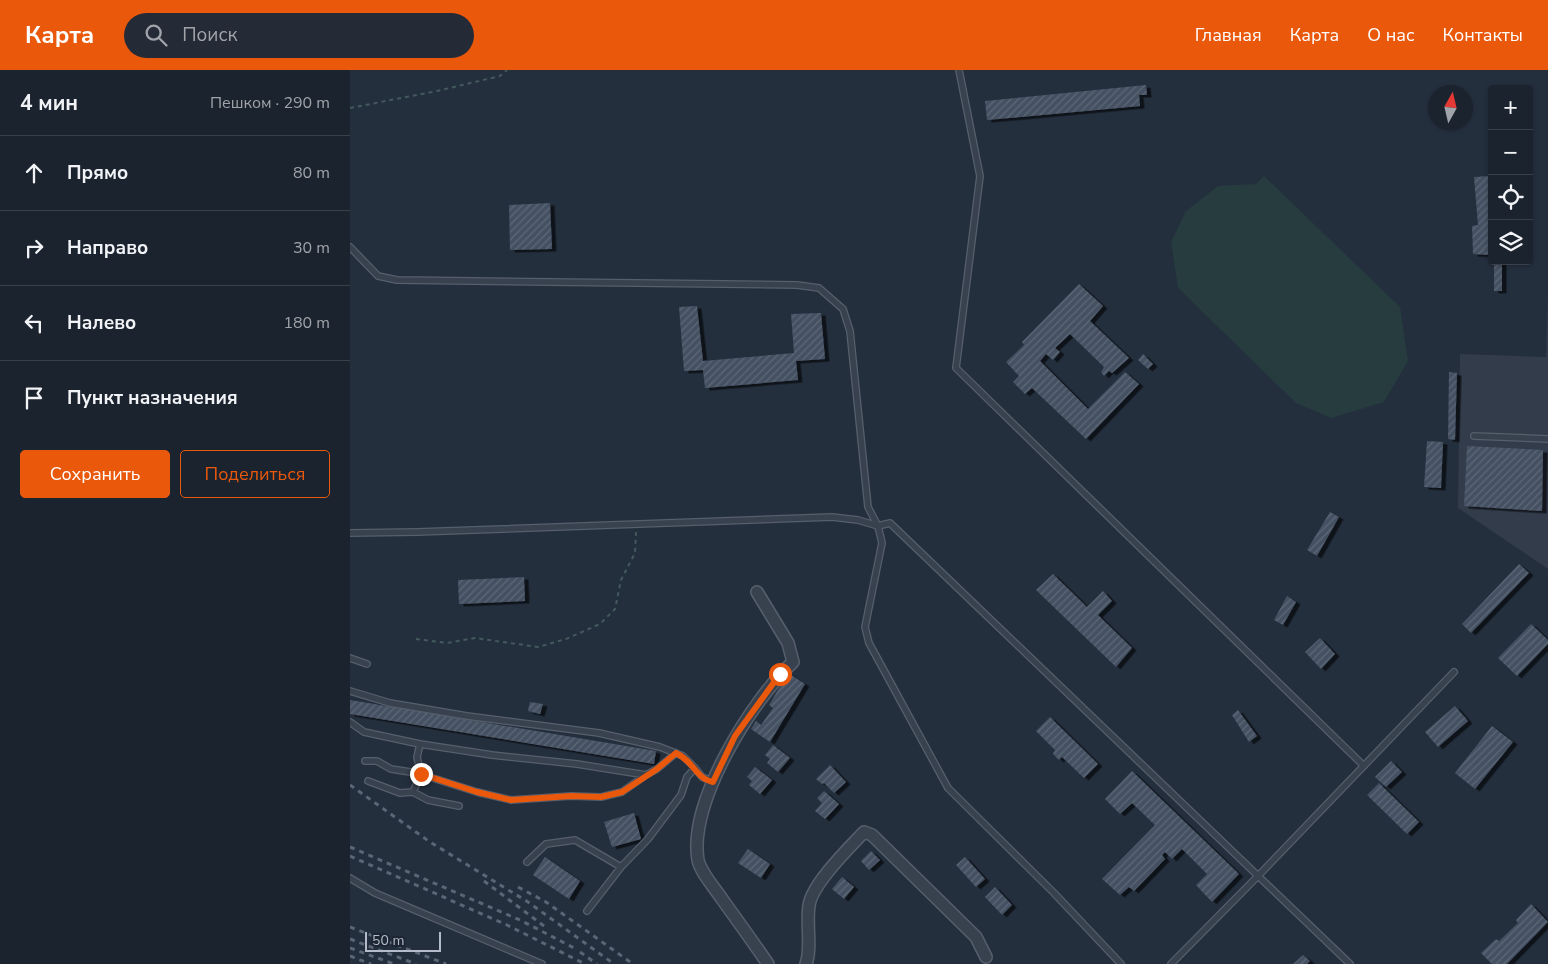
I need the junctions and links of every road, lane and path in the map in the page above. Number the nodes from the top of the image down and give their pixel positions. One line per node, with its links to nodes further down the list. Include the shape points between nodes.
1 (507, 70): 3 (path, via 500,76)
2 (959, 70): 20 (lane, via 980,176 956,368)
3 (350, 108)
4 (350, 247): 8 (lane, via 378,276 397,280 797,285 819,288 843,309 850,331 868,507)
5 (1474, 436): 6 (lane)
6 (1548, 439)
7 (636, 524): 8 (lane, via 832,517); 9 (lane); 11 (path, via 635,553 621,580 615,609 600,624 538,647 475,638 447,643)
8 (878, 526): 30 (lane, via 890,523); 37 (lane, via 882,543 865,627 870,643 948,788)
9 (350, 533)
10 (757, 592): 25 (street, via 788,643 793,662 780,674 735,736)
11 (416, 639)
12 (350, 658): 13 (lane)
13 (366, 664)
14 (1454, 672): 20 (lane)
15 (350, 691): 18 (lane, via 390,704 599,734)
16 (350, 722): 17 (lane, via 364,732)
17 (420, 744): 22 (lane, via 417,757); 23 (lane)
18 (676, 753): 21 (lane); 23 (lane)
19 (365, 760): 22 (lane)
20 (1364, 766): 30 (lane)
21 (695, 768): 25 (lane, via 702,777); 29 (lane, via 687,777 681,795 648,840)
22 (421, 774): 23 (lane, via 511,800 601,797 622,792); 26 (lane)
23 (646, 775)
24 (368, 781): 26 (lane, via 400,793)
25 (713, 782): 35 (street, via 698,830 698,861)
26 (414, 792): 27 (lane, via 428,800)
27 (459, 806)
28 (527, 862): 29 (lane, via 546,844 575,840)
29 (621, 867): 32 (lane)
30 (1258, 876): 38 (lane); 39 (lane)
31 (350, 878): 34 (lane, via 375,893)
32 (587, 911)
33 (986, 957): 36 (street, via 976,937 872,834 864,832 820,883 809,904 809,957)
34 (542, 964)
35 (768, 964)
36 (806, 964)
37 (1122, 964)
38 (1171, 964)
39 (1350, 964)

